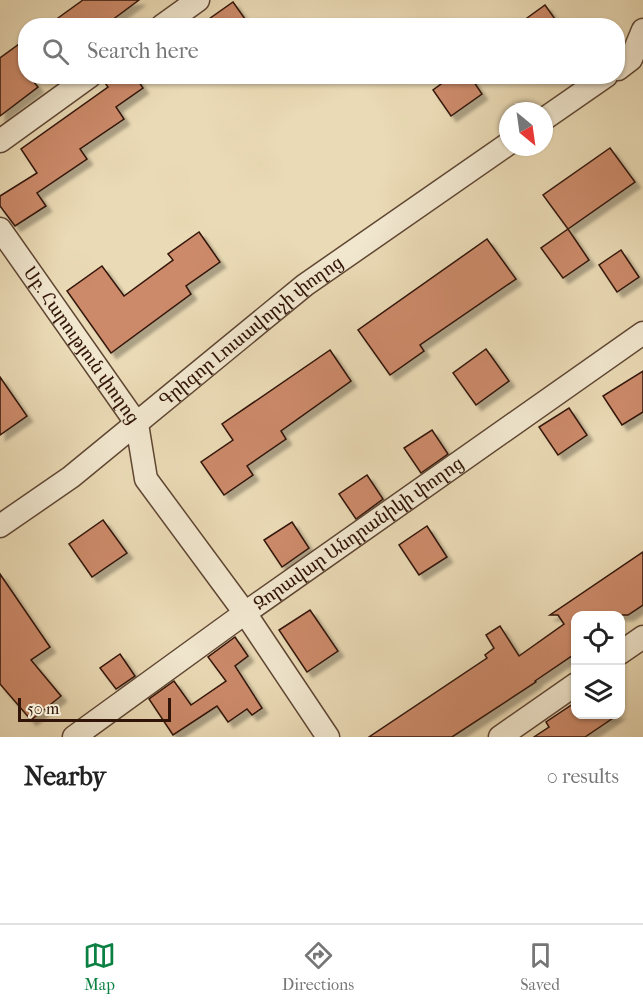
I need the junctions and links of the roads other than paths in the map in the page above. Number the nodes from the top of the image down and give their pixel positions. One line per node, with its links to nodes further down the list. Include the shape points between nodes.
1 (198, 0): 2 (street)
2 (173, 18)
3 (643, 30): 4 (street, via 631,59)
4 (625, 64)
5 (79, 84): 8 (street)
6 (594, 84): 7 (street)
7 (553, 113)
8 (0, 141)
9 (499, 150): 12 (street, Գրիգոր Լուսավորչի փողոց, via 305,285)
10 (0, 229): 12 (street, Սբ. Հարություն փողոց)
11 (643, 333): 14 (street, Զորավար Անդրանիկի փողոց)
12 (137, 424): 13 (street, Գրիգոր Լուսավորչի փողոց); 14 (street, Սբ. Հարություն փողոց, via 146,479)
13 (0, 526)
14 (245, 613): 18 (street, Զորավար Անդրանիկի փողոց); 19 (street, Սբ. Հարություն փողոց)
15 (643, 637): 16 (street)
16 (625, 650)
17 (571, 687): 20 (street)
18 (74, 737)
19 (328, 737)
20 (500, 737)

